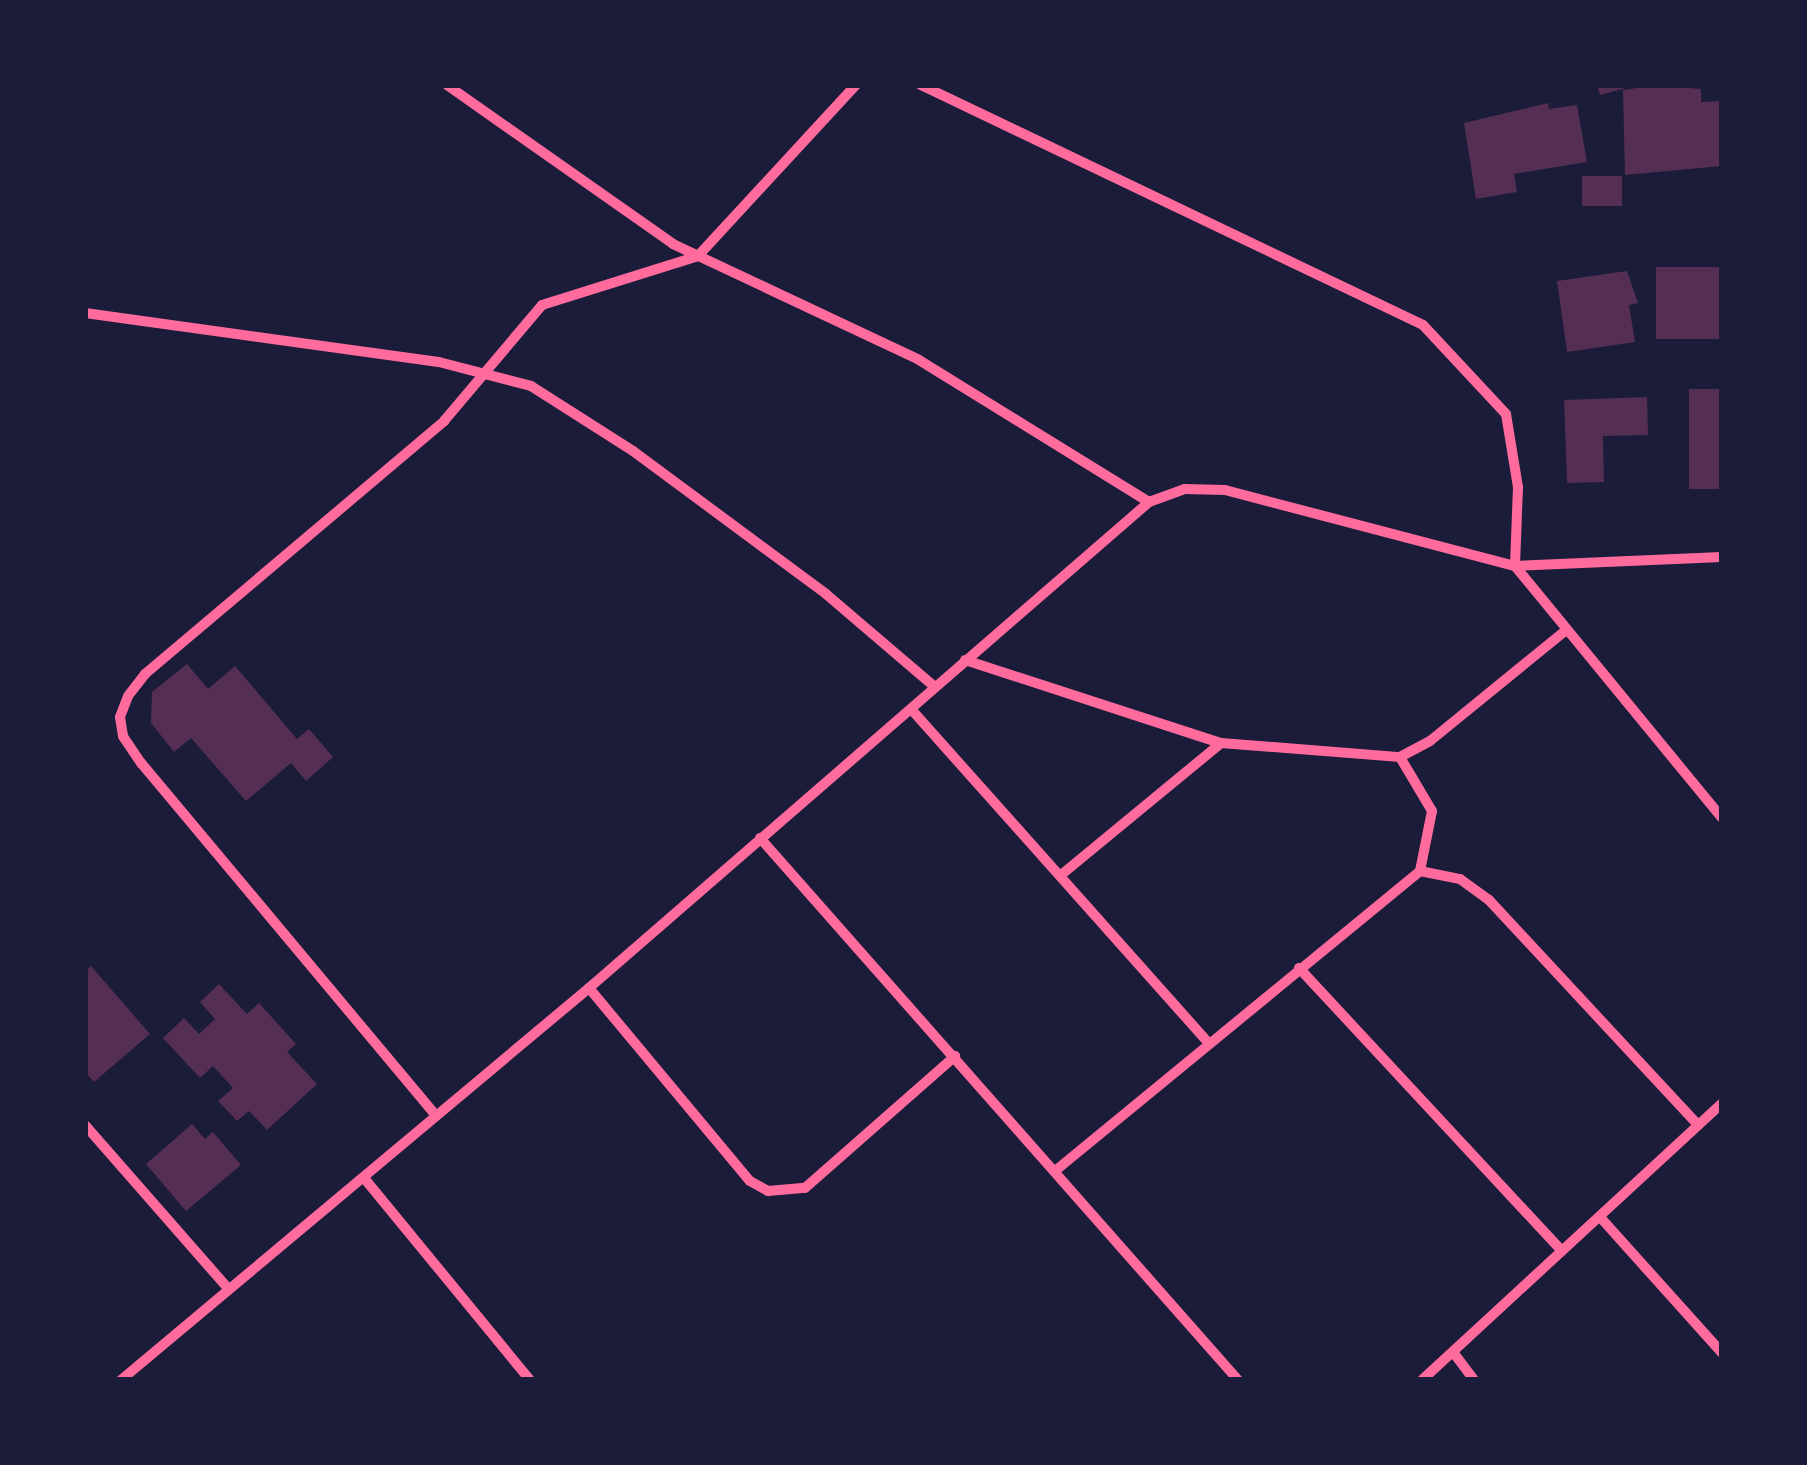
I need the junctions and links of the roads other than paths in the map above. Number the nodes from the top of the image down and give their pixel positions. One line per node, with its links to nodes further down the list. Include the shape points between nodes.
1 (447, 85): 4 (street, via 599,196)
2 (856, 85): 4 (street)
3 (920, 85): 9 (street, via 1422,324 1506,414 1518,487)
4 (698, 256): 6 (street, via 542,304); 7 (street, via 919,360)
5 (85, 312): 6 (street)
6 (486, 374): 12 (street, via 531,386 633,451 826,594); 25 (street, via 444,422 145,674 120,717 123,736 141,763)
7 (1149, 502): 9 (street, via 1185,490 1225,490); 11 (street)
8 (1722, 558): 9 (street)
9 (1515, 566): 10 (street)
10 (1565, 631): 15 (street, via 1430,742); 16 (street)
11 (965, 660): 12 (street); 14 (street)
12 (935, 687): 13 (street)
13 (911, 708): 17 (street); 19 (street)
14 (1221, 743): 15 (street); 19 (street)
15 (1400, 757): 18 (street, via 1432,810)
16 (1722, 818)
17 (760, 838): 21 (street); 23 (street)
18 (1420, 870): 20 (street); 27 (street, via 1460,878 1488,900)
19 (1061, 875): 22 (street)
20 (1299, 968): 22 (street); 31 (street)
21 (589, 988): 23 (street, via 750,1182 768,1191 806,1188); 25 (street)
22 (1208, 1042): 28 (street)
23 (955, 1056): 28 (street)
24 (1722, 1103): 27 (street)
25 (432, 1112): 29 (street)
26 (85, 1125): 32 (street)
27 (1698, 1125): 30 (street)
28 (1056, 1171): 37 (street)
29 (364, 1178): 32 (street); 36 (street)
30 (1600, 1217): 31 (street); 34 (street)
31 (1562, 1251): 33 (street)
32 (227, 1287): 35 (street)
33 (1453, 1352): 38 (street); 39 (street)
34 (1722, 1353)
35 (121, 1380)
36 (530, 1380)
37 (1238, 1380)
38 (1422, 1380)
39 (1474, 1380)

